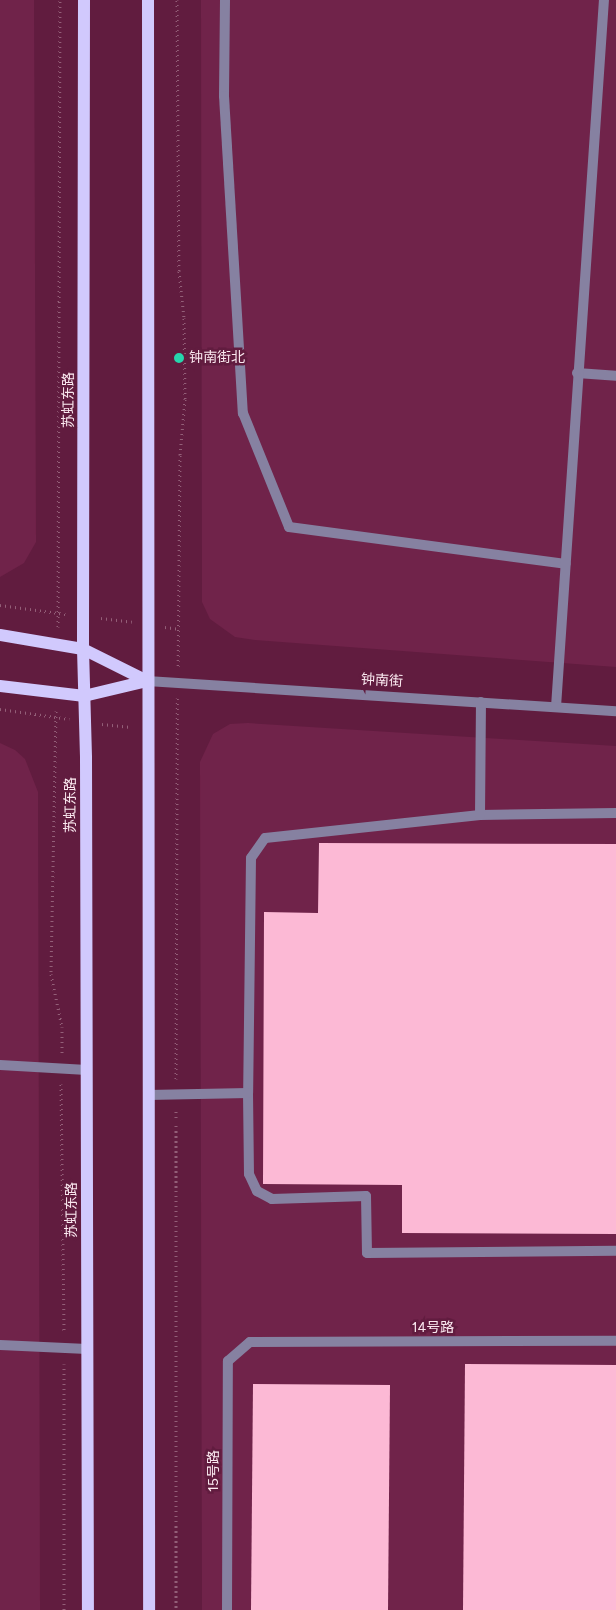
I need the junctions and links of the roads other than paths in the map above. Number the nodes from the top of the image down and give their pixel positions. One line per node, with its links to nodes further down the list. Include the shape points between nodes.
1 (84, 0): 9 (main road, 苏虹东路)
2 (148, 0): 10 (main road)
3 (225, 0): 7 (street, via 224,96 243,413 289,527)
4 (604, 0): 5 (street)
5 (577, 373): 6 (street); 7 (street)
6 (616, 376)
7 (566, 564): 14 (street)
8 (0, 635): 9 (main road, 钟南街)
9 (82, 649): 10 (main road, 钟南街); 12 (main road, 苏虹东路)
10 (147, 681): 12 (main road, 钟南街); 13 (street, 钟南街); 21 (main road)
11 (0, 686): 12 (main road, 钟南街)
12 (84, 696): 19 (main road, 苏虹东路)
13 (481, 702): 14 (street, 钟南街); 17 (street)
14 (556, 707): 15 (street, 钟南街)
15 (616, 711)
16 (616, 813): 17 (street)
17 (480, 815): 20 (street, via 276,835 257,846 251,858)
18 (0, 1065): 19 (street)
19 (87, 1070): 26 (main road, 苏虹东路)
20 (248, 1093): 21 (street); 22 (street, via 249,1174 257,1191 272,1199 366,1196 367,1253)
21 (148, 1095): 28 (main road)
22 (616, 1251)
23 (616, 1341): 24 (street, 14号路)
24 (250, 1342): 29 (street, 15号路, via 228,1361)
25 (0, 1345): 26 (street)
26 (87, 1349): 27 (main road, 苏虹东路)
27 (88, 1610)
28 (149, 1610)
29 (227, 1610)

